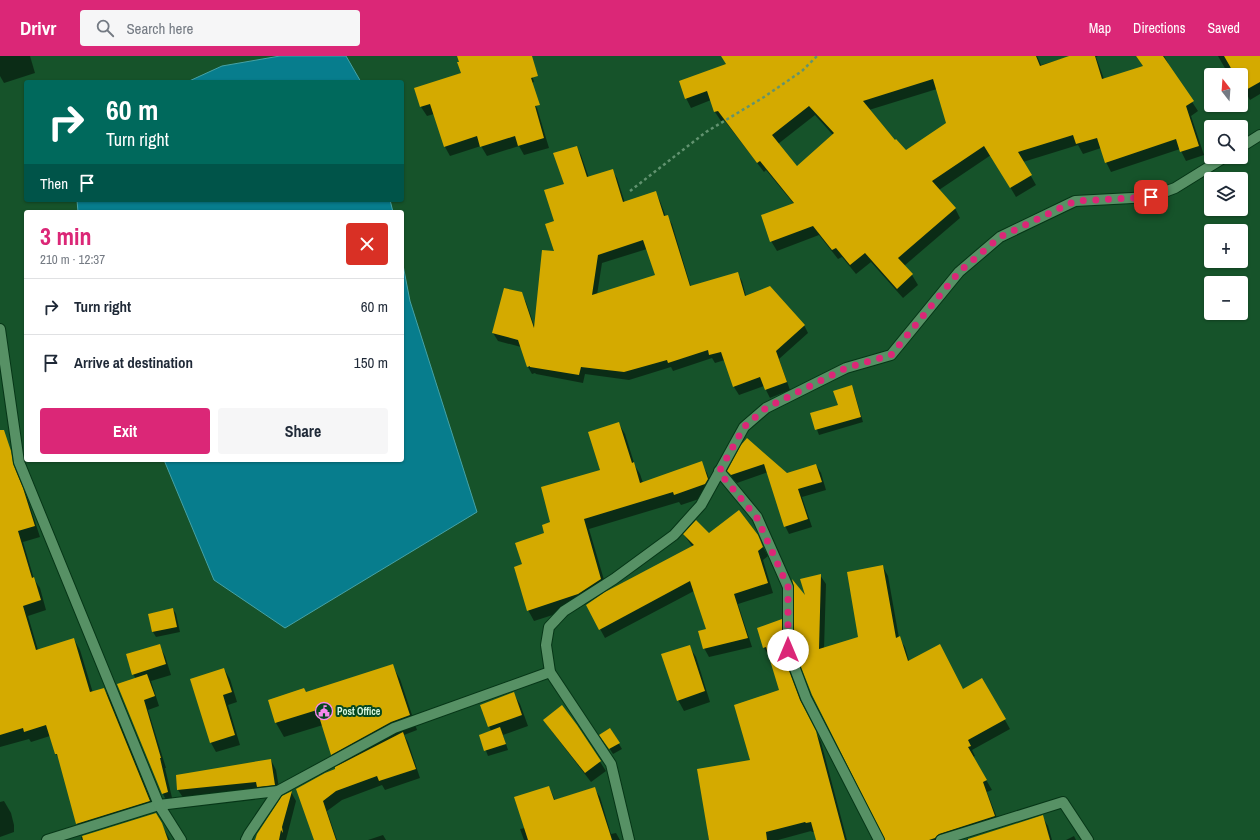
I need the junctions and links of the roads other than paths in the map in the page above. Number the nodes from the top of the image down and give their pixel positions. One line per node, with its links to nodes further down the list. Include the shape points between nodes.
1 (1260, 135): 2 (street)
2 (1248, 143)
3 (1214, 164): 5 (street, via 1175,188 1151,197 1075,201 1000,237 959,272 891,355 846,368 766,408 744,427)
4 (0, 329): 8 (street, via 19,462)
5 (719, 472): 6 (street, via 701,505 674,535 614,579 564,611 549,627 546,645); 13 (street, via 757,518 788,587 788,650 806,698)
6 (550, 672): 7 (street, via 394,728); 12 (street, via 611,764)
7 (278, 791): 8 (street); 11 (street)
8 (159, 805): 9 (street); 10 (street)
9 (47, 840)
10 (181, 840)
11 (246, 840)
12 (629, 840)
13 (879, 840)
14 (941, 840): 15 (street, via 1063,802)
15 (1088, 840)

